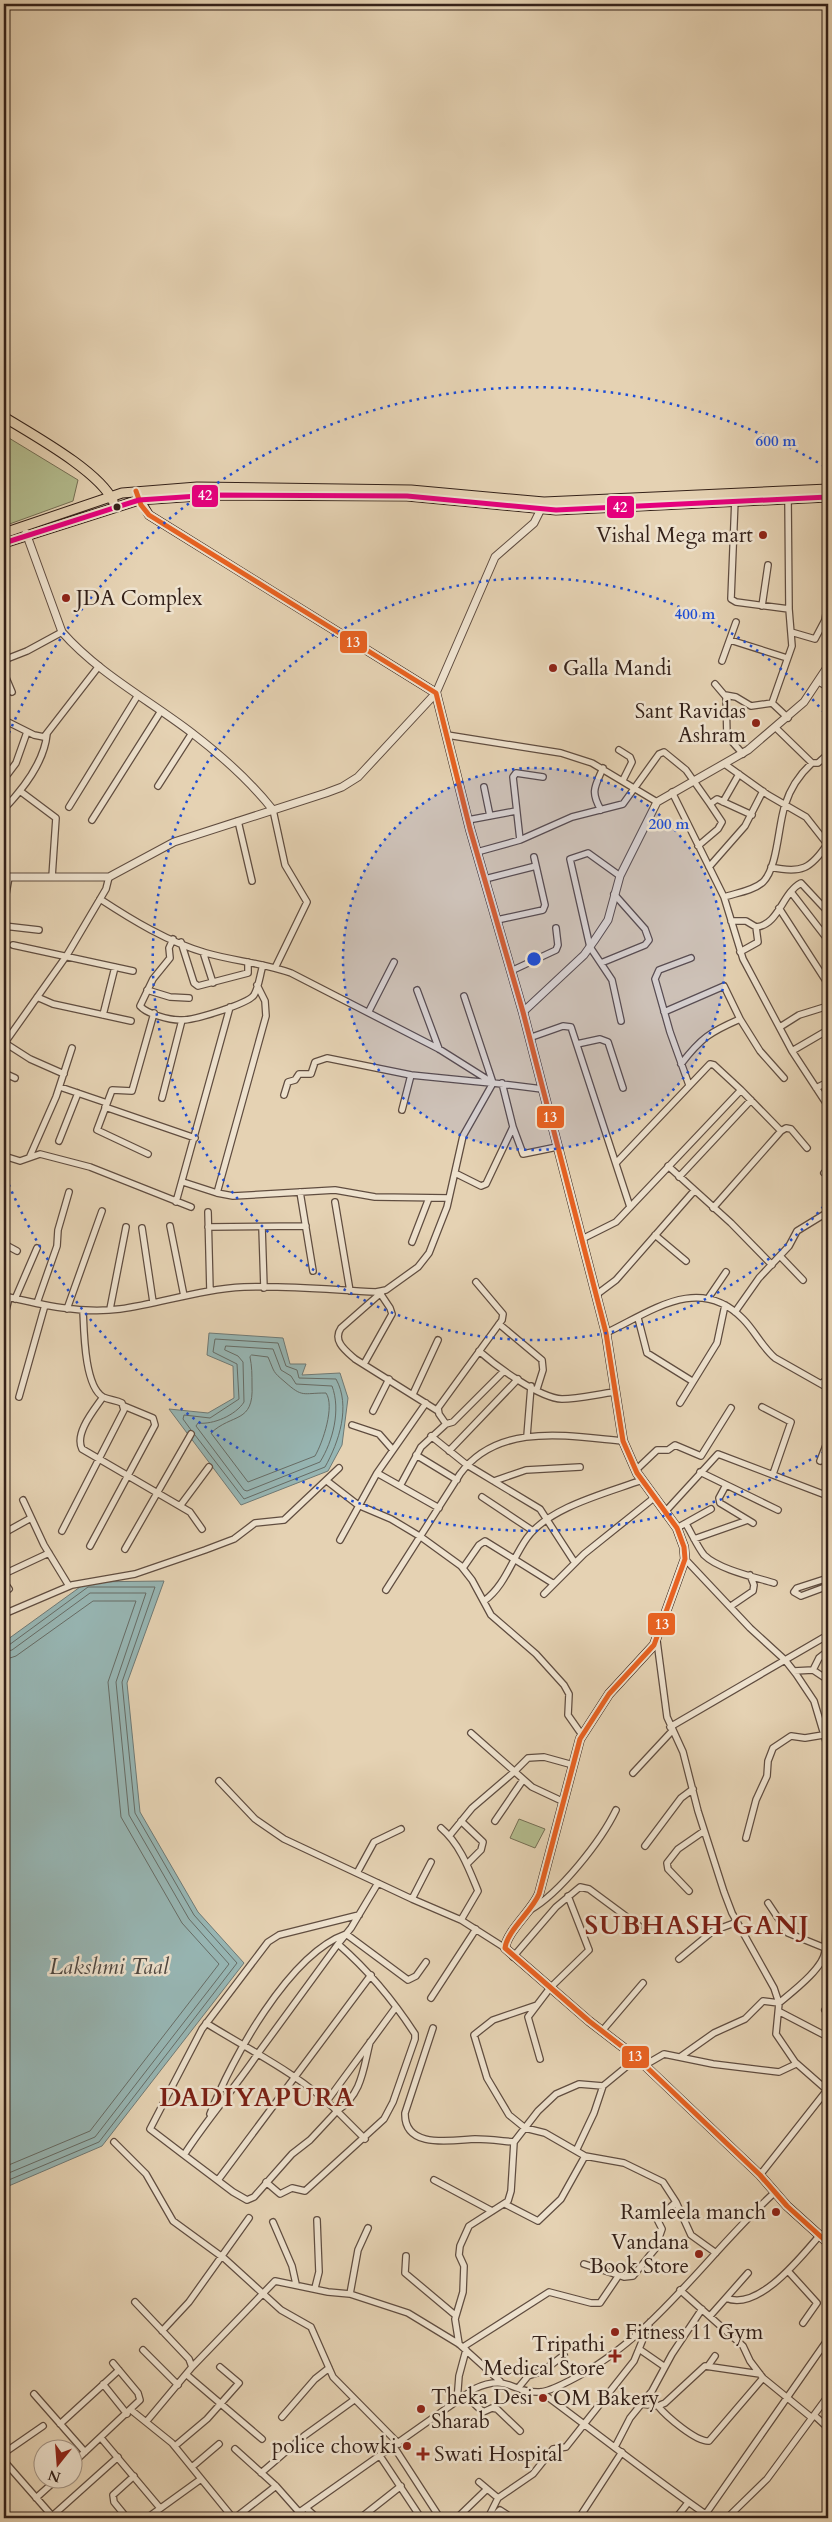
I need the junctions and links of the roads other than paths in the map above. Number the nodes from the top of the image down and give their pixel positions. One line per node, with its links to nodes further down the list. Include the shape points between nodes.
1 (4, 417): 4 (main road, via 71,460)
2 (828, 489): 5 (main road)
3 (137, 495): 4 (main road); 8 (main road); 9 (main road, via 245,486 411,490); 32 (main road, via 149,514)
4 (111, 496): 8 (main road); 10 (main road)
5 (735, 496): 7 (main road); 9 (main road); 16 (street, via 732,599)
6 (828, 497): 7 (main road)
7 (788, 498): 17 (street)
8 (115, 506): 12 (main road)
9 (543, 506): 32 (street, via 534,524 495,557)
10 (23, 526): 11 (main road); 12 (street)
11 (4, 532)
12 (27, 535): 13 (main road); 19 (street)
13 (4, 543)
14 (768, 565): 16 (street)
15 (828, 602): 20 (street, via 825,620 814,639)
16 (762, 606): 17 (street)
17 (789, 609): 20 (street)
18 (736, 622): 21 (street)
19 (62, 632): 23 (street); 25 (street)
20 (791, 632): 22 (street, via 792,646)
21 (730, 640): 22 (street); 24 (street)
22 (787, 658): 35 (street)
23 (4, 660)
24 (722, 661)
25 (99, 666): 33 (street); 42 (street)
26 (828, 669): 28 (street)
27 (4, 673): 31 (street)
28 (819, 682): 30 (street); 37 (street)
29 (715, 684): 34 (street)
30 (828, 687)
31 (12, 692)
32 (436, 693): 43 (main road); 67 (street, via 358,777 342,787)
33 (138, 695): 36 (street); 65 (street)
34 (725, 695): 35 (street, via 751,706); 45 (street, via 727,736)
35 (772, 703): 37 (street)
36 (161, 711): 41 (street); 72 (street)
37 (788, 718): 39 (street)
38 (4, 720): 40 (street)
39 (776, 728): 45 (street); 47 (street)
40 (28, 732): 42 (street, via 40,737); 52 (street, via 16,763)
41 (192, 733): 55 (street); 67 (street, via 255,787)
42 (47, 734): 58 (street, via 42,755)
43 (447, 735): 49 (street, via 561,754); 73 (main road)
44 (619, 750): 53 (street, via 632,762)
45 (743, 754): 48 (street)
46 (828, 754): 47 (street, via 818,763)
47 (812, 763): 64 (street, via 800,775)
48 (726, 765): 50 (street); 54 (street)
49 (603, 768): 53 (street); 68 (street, via 593,792)
50 (739, 774): 59 (street); 62 (street)
51 (543, 778): 69 (street, via 514,775)
52 (4, 779)
53 (623, 780): 57 (street)
54 (694, 781): 57 (street, via 664,752 659,754); 60 (street); 63 (street)
55 (158, 786)
56 (484, 787): 71 (street)
57 (636, 788): 61 (street); 68 (street, via 623,804)
58 (20, 791): 66 (street); 85 (street, via 56,818)
59 (763, 791): 64 (street); 70 (street)
60 (672, 792): 61 (street); 77 (street)
61 (658, 802): 83 (street)
62 (723, 802): 63 (street, via 715,799); 70 (street)
63 (710, 804): 77 (street, via 722,822)
64 (785, 805): 76 (street, via 806,817); 81 (street)
65 (69, 807)
66 (4, 809)
67 (273, 810): 74 (street); 116 (street, via 285,865 307,902)
68 (601, 810): 75 (street, via 572,818)
69 (516, 811): 71 (street); 75 (street)
70 (752, 815): 82 (street)
71 (490, 816): 73 (street)
72 (92, 820)
73 (468, 820): 78 (main road)
74 (238, 821): 86 (street, via 174,842); 88 (street)
75 (520, 840): 78 (street)
76 (828, 844): 81 (street, via 800,871)
77 (698, 846): 82 (street)
78 (477, 852): 87 (main road)
79 (534, 857): 80 (street)
80 (536, 866): 87 (street); 96 (street, via 545,905 543,910)
81 (771, 867): 91 (street, via 762,883)
82 (709, 868): 91 (street)
83 (620, 876): 90 (street); 106 (street, via 588,853 570,859)
84 (7, 877): 85 (street); 93 (street)
85 (52, 877): 86 (street)
86 (109, 877): 92 (street)
87 (485, 879): 96 (main road)
88 (252, 881)
89 (792, 892): 94 (street); 95 (street, via 798,884 803,884); 103 (street)
90 (614, 894): 106 (street, via 608,920); 113 (street, via 645,929 649,940 645,945)
91 (724, 897): 97 (street)
92 (100, 899): 102 (street, via 133,920); 109 (street)
93 (4, 905)
94 (779, 908): 99 (street, via 770,921); 120 (street)
95 (828, 912)
96 (497, 920): 118 (main road)
97 (731, 921): 99 (street, via 746,920); 108 (street)
98 (4, 926): 101 (street)
99 (756, 927): 108 (street, via 758,942)
100 (556, 928): 118 (street, via 556,950)
101 (40, 930)
102 (174, 939): 104 (street); 122 (street, via 169,948 170,958)
103 (828, 940)
104 (181, 942): 107 (street); 119 (street, via 194,983 201,986)
105 (13, 944): 109 (street)
106 (590, 947): 113 (street); 130 (street)
107 (204, 952): 111 (street); 119 (street)
108 (740, 952): 138 (street)
109 (67, 955): 115 (street); 125 (street)
110 (691, 958): 131 (street, via 659,970 655,976)
111 (248, 962): 114 (street); 119 (street, via 248,973)
112 (394, 962): 129 (street)
113 (601, 963): 137 (street, via 612,980)
114 (263, 965): 116 (street); 121 (street)
115 (115, 967): 117 (street); 133 (street)
116 (275, 968): 129 (street)
117 (133, 971)
118 (511, 971): 130 (main road)
119 (213, 983)
120 (828, 984)
121 (257, 985): 128 (street, via 253,996); 185 (street, via 265,1001 266,1016)
122 (147, 990): 126 (street, via 170,997); 132 (street, via 140,1006)
123 (417, 990): 144 (street)
124 (464, 996): 153 (street)
125 (37, 997): 133 (street, via 53,1004); 141 (street)
126 (189, 998)
127 (828, 1006): 138 (street, via 799,1015)
128 (230, 1007): 135 (street); 170 (street)
129 (369, 1011): 144 (street)
130 (523, 1012): 140 (main road)
131 (664, 1012): 134 (street, via 724,986); 146 (street)
132 (154, 1013): 135 (street); 165 (street, via 132,1091 115,1089)
133 (102, 1014): 136 (street)
134 (740, 1019): 146 (street, via 714,1030 698,1042); 151 (street, via 760,1051)
135 (182, 1020): 163 (street)
136 (131, 1021)
137 (621, 1021)
138 (780, 1027): 145 (street)
139 (828, 1030): 145 (street)
140 (529, 1038): 142 (street, via 567,1026); 159 (main road)
141 (4, 1043): 148 (street)
142 (577, 1044): 157 (street, via 600,1040 608,1042); 177 (street)
143 (72, 1048): 148 (street)
144 (439, 1048): 153 (street)
145 (792, 1052): 158 (street)
146 (682, 1064): 155 (street)
147 (4, 1073): 150 (street)
148 (64, 1074): 156 (street)
149 (411, 1075): 153 (street); 162 (street, via 326,1058 315,1062 309,1075 299,1074 288,1082); 167 (street)
150 (15, 1078)
151 (784, 1078)
152 (828, 1082): 158 (street)
153 (493, 1083): 154 (street); 179 (street, via 463,1136)
154 (502, 1083): 159 (street); 168 (street)
155 (689, 1085): 160 (street, via 710,1064 714,1064); 177 (street)
156 (60, 1087): 161 (street); 176 (street)
157 (623, 1088)
158 (816, 1088): 166 (street)
159 (542, 1089): 172 (main road)
160 (741, 1090): 164 (street); 178 (street)
161 (78, 1093): 165 (street); 171 (street)
162 (284, 1095)
163 (162, 1098)
164 (751, 1100): 169 (street); 180 (street)
165 (106, 1105): 170 (street); 174 (street, via 99,1133)
166 (828, 1106)
167 (402, 1110)
168 (513, 1127): 172 (street, via 523,1154); 179 (street, via 484,1186)
169 (781, 1131): 173 (street, via 791,1129); 192 (street)
170 (195, 1138): 181 (street)
171 (58, 1141)
172 (557, 1146): 203 (main road)
173 (807, 1148)
174 (148, 1154)
175 (4, 1156): 176 (street, via 20,1161)
176 (30, 1156): 188 (street, via 40,1154 90,1167)
177 (616, 1162): 191 (street)
178 (668, 1166): 180 (street); 191 (street)
179 (455, 1173): 187 (street)
180 (679, 1177): 182 (street)
181 (183, 1182): 185 (street); 188 (street)
182 (694, 1191): 192 (street); 202 (street)
183 (69, 1192): 224 (street, via 57,1246)
184 (300, 1192): 185 (street, via 244,1196); 186 (street, via 335,1190 375,1197); 197 (street)
185 (217, 1193)
186 (429, 1198): 187 (street); 204 (street)
187 (449, 1198): 218 (street, via 424,1261)
188 (176, 1202): 190 (street)
189 (335, 1202): 217 (street)
190 (190, 1207)
191 (630, 1208): 203 (street, via 616,1222)
192 (713, 1208): 210 (street)
193 (102, 1211): 227 (street)
194 (208, 1212): 199 (street)
195 (828, 1212): 208 (street, via 797,1231)
196 (170, 1226): 220 (street)
197 (306, 1226): 200 (street); 211 (street)
198 (126, 1227): 228 (street)
199 (208, 1227): 200 (street); 216 (street)
200 (262, 1227): 215 (street)
201 (142, 1228): 223 (street)
202 (655, 1235): 209 (street); 219 (street, via 616,1280)
203 (582, 1239): 219 (main road)
204 (412, 1242)
205 (4, 1244): 207 (street)
206 (37, 1248): 222 (street)
207 (17, 1251)
208 (780, 1256): 210 (street); 213 (street)
209 (686, 1261)
210 (772, 1265): 230 (street)
211 (313, 1271)
212 (726, 1272): 221 (street)
213 (803, 1280)
214 (476, 1282): 233 (street, via 503,1314)
215 (264, 1288): 216 (street); 217 (street)
216 (210, 1291): 220 (street)
217 (350, 1291): 218 (street)
218 (381, 1292): 237 (street, via 392,1314); 237 (street, via 338,1334 344,1350)
219 (596, 1294): 234 (main road)
220 (184, 1296): 223 (street)
221 (709, 1297): 226 (street); 232 (street, via 678,1299)
222 (10, 1298): 224 (street); 231 (street)
223 (154, 1302): 228 (street)
224 (37, 1304): 225 (street)
225 (44, 1305): 227 (street); 248 (street)
226 (725, 1305): 230 (street); 242 (street, via 717,1343)
227 (67, 1308): 229 (street)
228 (110, 1309): 229 (street)
229 (83, 1310): 249 (street, via 87,1362 98,1392)
230 (735, 1312): 244 (street, via 768,1352)
231 (4, 1318)
232 (638, 1318): 234 (street); 242 (street, via 646,1353)
233 (500, 1324): 236 (street); 245 (street, via 542,1360 543,1370)
234 (606, 1333): 246 (main road)
235 (438, 1340): 247 (street)
236 (479, 1351): 238 (street); 257 (street)
237 (364, 1364): 240 (street)
238 (504, 1371): 241 (street); 259 (street, via 453,1422)
239 (828, 1378): 244 (street)
240 (389, 1379): 247 (street); 256 (street)
241 (518, 1379): 243 (street); 266 (street)
242 (692, 1381): 252 (street)
243 (531, 1386): 245 (street); 262 (street)
244 (825, 1386): 250 (street)
245 (537, 1390): 246 (street, via 560,1399)
246 (615, 1392): 264 (main road)
247 (413, 1394): 251 (street)
248 (19, 1397)
249 (104, 1397): 253 (street); 268 (street, via 85,1427 80,1445)
250 (828, 1398)
251 (426, 1402): 257 (street); 265 (street)
252 (680, 1403)
253 (124, 1406): 268 (street, via 123,1414); 278 (street, via 155,1421)
254 (762, 1407): 277 (street, via 791,1422)
255 (731, 1408): 274 (street, via 702,1456 675,1445 668,1450 657,1450)
256 (373, 1411)
257 (438, 1411): 259 (street)
258 (352, 1424): 265 (street, via 379,1434)
259 (446, 1424): 261 (street)
260 (190, 1434): 285 (street)
261 (430, 1436): 266 (street); 267 (street)
262 (527, 1436): 264 (street, via 564,1435); 270 (street, via 509,1440)
263 (828, 1440): 269 (street)
264 (623, 1441): 274 (main road)
265 (393, 1450): 276 (street)
266 (449, 1451): 270 (street)
267 (416, 1455): 279 (street); 284 (street)
268 (98, 1458): 278 (street); 301 (street)
269 (820, 1461)
270 (467, 1465): 279 (street); 281 (street)
271 (209, 1467): 291 (street)
272 (580, 1467): 281 (street, via 526,1470)
273 (339, 1468): 282 (street)
274 (636, 1470): 280 (main road)
275 (700, 1472): 277 (street, via 718,1454); 283 (street); 295 (street)
276 (377, 1473): 284 (street); 290 (street)
277 (773, 1474): 286 (street)
278 (127, 1477): 285 (street); 307 (street)
279 (457, 1480): 292 (street)
280 (642, 1480): 288 (main road); 297 (street)
281 (494, 1481): 297 (street, via 537,1507)
282 (326, 1482): 290 (street); 320 (street, via 284,1520 256,1523 234,1539 135,1574)
283 (726, 1485): 294 (street); 305 (street, via 719,1498 720,1503 750,1522)
284 (400, 1486): 292 (street)
285 (157, 1494): 291 (street); 308 (street)
286 (828, 1496)
287 (482, 1497): 302 (street)
288 (655, 1498): 295 (main road); 312 (street)
289 (23, 1500): 296 (street)
290 (358, 1505): 304 (street); 306 (street)
291 (180, 1506): 300 (street, via 190,1512)
292 (439, 1508): 304 (street)
293 (711, 1509): 298 (street)
294 (778, 1510)
295 (665, 1512): 299 (main road)
296 (31, 1518): 303 (street); 309 (street)
297 (547, 1518): 302 (street); 312 (street)
298 (686, 1524): 299 (street); 305 (street)
299 (677, 1528): 311 (main road)
300 (202, 1529)
301 (62, 1531)
302 (532, 1531): 310 (street)
303 (4, 1533)
304 (421, 1538): 313 (street); 323 (street)
305 (694, 1538): 315 (street, via 709,1558)
306 (340, 1540)
307 (90, 1546)
308 (125, 1549)
309 (49, 1553): 314 (street); 320 (street)
310 (514, 1559): 313 (street, via 485,1541); 319 (street); 325 (street, via 496,1592)
311 (685, 1560): 326 (street); 329 (main road)
312 (575, 1563): 319 (street)
313 (463, 1568): 325 (street)
314 (4, 1574)
315 (750, 1575): 318 (street); 326 (street, via 753,1591)
316 (828, 1578): 321 (street, via 797,1588 794,1592 801,1596)
317 (4, 1582): 322 (street)
318 (774, 1583)
319 (554, 1584): 324 (street)
320 (69, 1586): 327 (street)
321 (828, 1586)
322 (9, 1589)
323 (386, 1590)
324 (544, 1594)
325 (484, 1601): 337 (street, via 497,1622 536,1654 564,1685 569,1694 568,1716)
326 (732, 1606): 331 (street, via 750,1628)
327 (4, 1614)
328 (828, 1634): 331 (street)
329 (657, 1640): 335 (street); 337 (main road, via 609,1694)
330 (828, 1651): 332 (street, via 819,1658)
331 (785, 1660): 333 (street); 335 (street)
332 (813, 1670): 333 (street); 334 (street)
333 (794, 1671): 338 (street, via 814,1701)
334 (828, 1680)
335 (671, 1729): 342 (street); 345 (street, via 683,1752)
336 (471, 1733): 341 (street)
337 (582, 1735): 340 (main road)
338 (823, 1735): 339 (street); 354 (street, via 791,1736 773,1748)
339 (828, 1748)
340 (573, 1765): 341 (street, via 531,1756); 346 (main road)
341 (514, 1772): 343 (street); 348 (street)
342 (633, 1773)
343 (523, 1780): 346 (street, via 535,1790); 349 (street)
344 (219, 1781): 358 (street, via 269,1830)
345 (693, 1789): 352 (street); 355 (street, via 681,1798)
346 (564, 1802): 364 (main road, via 539,1894)
347 (616, 1810): 364 (street, via 607,1829 550,1897)
348 (461, 1821): 353 (street); 357 (street, via 483,1842 481,1850)
349 (495, 1821)
350 (441, 1828): 353 (street)
351 (401, 1829): 358 (street, via 374,1842)
352 (704, 1831): 360 (street, via 678,1849 667,1863 668,1870); 368 (street)
353 (450, 1835): 357 (street)
354 (746, 1838)
355 (645, 1846)
356 (431, 1862): 362 (street)
357 (467, 1864): 367 (street, via 478,1891)
358 (357, 1873): 359 (street)
359 (378, 1883): 362 (street); 366 (street)
360 (689, 1891)
361 (568, 1896): 369 (street, via 576,1888 584,1887); 375 (street); 380 (street, via 589,1950)
362 (412, 1900): 367 (street)
363 (768, 1903): 374 (street, via 788,1933)
364 (530, 1910): 373 (main road, via 507,1940)
365 (828, 1912): 374 (street)
366 (359, 1915): 371 (street); 386 (street, via 273,1938)
367 (461, 1920): 370 (street)
368 (737, 1922): 376 (street, via 713,1932); 382 (street)
369 (639, 1926)
370 (476, 1930): 373 (street); 381 (street)
371 (346, 1934): 372 (street); 377 (street, via 403,1979 412,1980); 391 (street, via 323,1945 305,1960)
372 (338, 1944): 378 (street); 392 (street)
373 (505, 1948): 375 (main road)
374 (825, 1948): 382 (street, via 821,1962)
375 (513, 1957): 380 (main road)
376 (679, 1959)
377 (426, 1962)
378 (371, 1975): 384 (street); 398 (street)
379 (643, 1982): 388 (street)
380 (550, 1988): 383 (street); 388 (main road)
381 (431, 1998)
382 (780, 2003): 385 (street); 393 (street, via 763,2001 745,2019 714,2034)
383 (537, 2004): 395 (street, via 528,2020); 404 (street, via 493,2020 474,2035 488,2078 509,2115)
384 (396, 2007): 390 (street); 405 (street, via 415,2034 415,2039 389,2112)
385 (780, 2012): 389 (street); 396 (street, via 776,2034)
386 (206, 2023): 391 (street); 409 (street, via 150,2128)
387 (433, 2028): 407 (street, via 406,2114 410,2128 420,2137 433,2141 478,2139)
388 (602, 2031): 394 (main road)
389 (828, 2037)
390 (370, 2042): 401 (street); 402 (street, via 352,2100)
391 (243, 2046): 392 (street); 403 (street)
392 (257, 2055): 398 (street); 403 (street, via 230,2095)
393 (680, 2057): 396 (street, via 779,2072); 397 (street, via 661,2055)
394 (638, 2058): 397 (main road); 399 (street)
395 (540, 2059)
396 (796, 2064): 400 (street)
397 (645, 2065): 411 (main road)
398 (295, 2075): 401 (street); 412 (street)
399 (603, 2086): 404 (street, via 578,2084 556,2094); 408 (street)
400 (828, 2091): 411 (street)
401 (327, 2101): 402 (street)
402 (337, 2111): 405 (street); 414 (street)
403 (207, 2121): 409 (street)
404 (525, 2128): 407 (street); 408 (street, via 545,2133)
405 (365, 2139): 414 (street, via 305,2191 292,2188 280,2194)
406 (114, 2142): 426 (street, via 146,2174 168,2216)
407 (514, 2142): 417 (street, via 511,2191)
408 (576, 2151): 410 (street)
409 (184, 2155): 412 (street)
410 (585, 2156): 416 (street, via 636,2167 663,2182); 417 (street, via 561,2199 538,2221)
411 (760, 2176): 415 (main road)
412 (218, 2180): 414 (street, via 247,2200 254,2197)
413 (434, 2180): 418 (street)
414 (266, 2182)
415 (774, 2193): 423 (main road); 425 (street)
416 (676, 2202): 425 (street, via 691,2234); 431 (street, via 657,2219 661,2232 652,2254 633,2276)
417 (505, 2204): 418 (street)
418 (492, 2211): 440 (street, via 474,2221 464,2235 459,2252 464,2266 463,2292)
419 (249, 2218): 426 (street)
420 (317, 2220): 433 (street, via 319,2272)
421 (273, 2222): 432 (street, via 292,2266)
422 (368, 2228): 436 (street, via 358,2250)
423 (820, 2235): 424 (main road); 429 (street)
424 (828, 2242)
425 (716, 2253): 434 (street)
426 (221, 2256): 435 (street); 444 (street, via 189,2302)
427 (406, 2256): 440 (street, via 405,2273)
428 (584, 2264): 431 (street)
429 (788, 2271): 437 (street, via 762,2292 733,2300); 443 (street, via 817,2303)
430 (748, 2273): 437 (street)
431 (619, 2275): 446 (street, via 600,2303 549,2292)
432 (296, 2284): 433 (street); 435 (street, via 275,2280)
433 (316, 2288): 436 (street)
434 (680, 2290): 439 (street); 442 (street)
435 (262, 2293): 453 (street); 456 (street, via 281,2310 311,2327)
436 (350, 2294): 446 (street, via 408,2313)
437 (726, 2298): 441 (street)
438 (135, 2302): 444 (street)
439 (702, 2309): 441 (street); 455 (street)
440 (455, 2315): 446 (street)
441 (710, 2316): 459 (street, via 743,2346)
442 (650, 2320): 447 (street); 464 (street, via 610,2356 572,2380)
443 (803, 2323)
444 (162, 2330): 453 (street, via 190,2359)
445 (828, 2339): 468 (street)
446 (463, 2347): 460 (street); 470 (street)
447 (640, 2349): 455 (street); 479 (street)
448 (143, 2350): 462 (street)
449 (564, 2355): 463 (street, via 543,2371 528,2376)
450 (715, 2356): 452 (street)
451 (113, 2363): 457 (street)
452 (708, 2366): 459 (street); 473 (street)
453 (192, 2367): 458 (street)
454 (220, 2367): 471 (street, via 239,2383)
455 (665, 2367): 472 (street)
456 (329, 2368): 469 (street, via 340,2387); 476 (street)
457 (119, 2370): 461 (street); 474 (street, via 140,2396)
458 (187, 2375): 462 (street); 471 (street)
459 (762, 2376): 468 (street); 473 (street, via 709,2440 703,2441 688,2432)
460 (500, 2382): 463 (street); 466 (street, via 486,2383)
461 (103, 2384): 474 (street); 478 (street)
462 (178, 2385): 477 (street)
463 (519, 2387): 464 (street)
464 (541, 2392): 479 (street)
465 (34, 2394): 478 (street)
466 (465, 2396): 470 (street); 482 (street, via 483,2412 497,2409)
467 (828, 2396): 475 (street)
468 (787, 2398): 475 (street); 513 (street)
469 (354, 2400): 486 (street); 498 (street, via 304,2436)
470 (457, 2402): 486 (street)
471 (220, 2403): 484 (street); 487 (street, via 202,2424)
472 (642, 2404): 473 (street); 488 (street, via 627,2422)
473 (658, 2406)
474 (129, 2412): 477 (street); 483 (street)
475 (813, 2416): 481 (street); 528 (street, via 767,2479)
476 (282, 2417)
477 (146, 2422): 487 (street)
478 (60, 2424): 490 (street)
479 (584, 2424): 488 (street); 507 (street, via 566,2447 553,2449 533,2474)
480 (43, 2426): 492 (street)
481 (828, 2428)
482 (520, 2431)
483 (101, 2438): 490 (street); 495 (street)
484 (262, 2439)
485 (219, 2444): 497 (street)
486 (397, 2445): 494 (street); 521 (street)
487 (175, 2446): 497 (street)
488 (615, 2446): 491 (street)
489 (235, 2449): 498 (street)
490 (85, 2452): 493 (street)
491 (622, 2452): 508 (street); 526 (street)
492 (4, 2453)
493 (82, 2455)
494 (380, 2456): 503 (street); 510 (street)
495 (118, 2457): 499 (street); 514 (street)
496 (4, 2461): 506 (street)
497 (192, 2467): 500 (street)
498 (261, 2473): 502 (street)
499 (134, 2476): 509 (street); 515 (street, via 113,2495 114,2502)
500 (201, 2479): 509 (street); 517 (street)
501 (479, 2482): 504 (street)
502 (276, 2486): 511 (street); 517 (street)
503 (401, 2486): 512 (street); 520 (street)
504 (487, 2488): 507 (street); 522 (street)
505 (45, 2490): 506 (street)
506 (36, 2498): 514 (street)
507 (498, 2498): 523 (street)
508 (687, 2504): 513 (street); 527 (street)
509 (160, 2508): 516 (street)
510 (306, 2508): 511 (street); 519 (street)
511 (299, 2512): 518 (street)
512 (363, 2516)
513 (708, 2516)
514 (52, 2518)
515 (127, 2518)
516 (147, 2518)
517 (234, 2518)
518 (291, 2518)
519 (317, 2518)
520 (421, 2518)
521 (440, 2518)
522 (457, 2518)
523 (488, 2518)
524 (492, 2518): 525 (street, via 500,2510)
525 (512, 2518)
526 (579, 2518)
527 (676, 2518)
528 (728, 2518)

